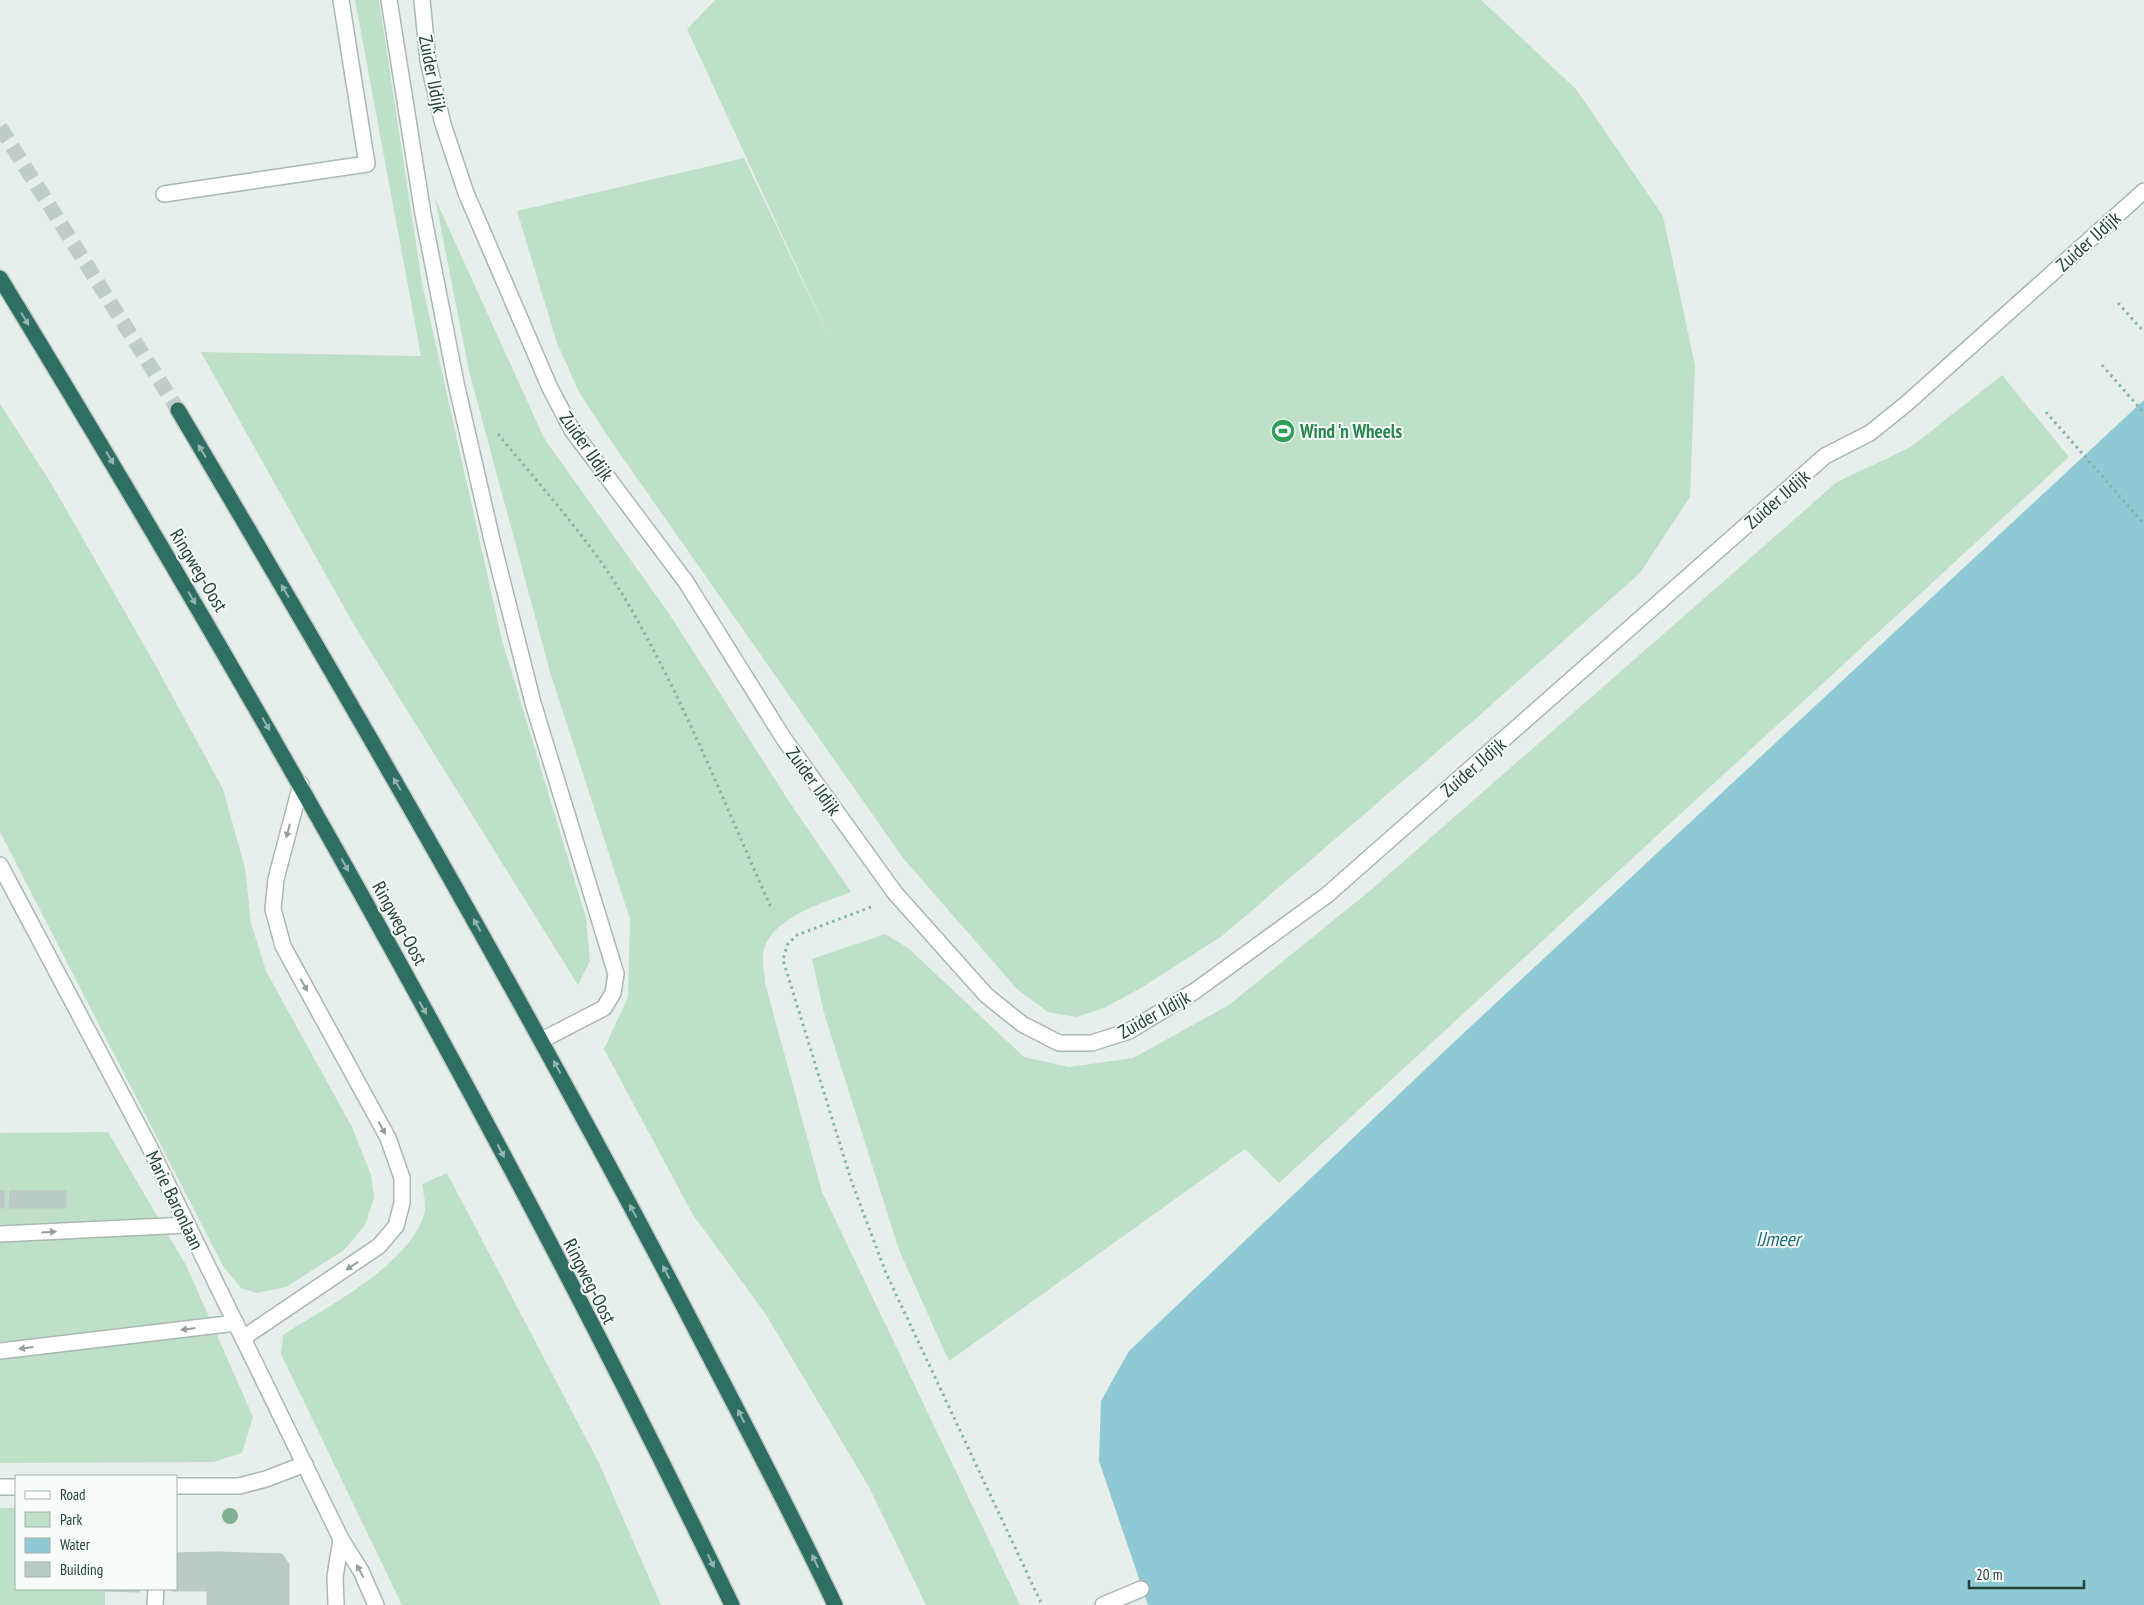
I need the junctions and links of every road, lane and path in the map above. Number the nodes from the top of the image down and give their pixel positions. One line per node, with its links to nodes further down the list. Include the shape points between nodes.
1 (341, 0): 5 (street, via 367,164)
2 (390, 0): 19 (street, via 426,232 456,384 533,703 616,974 613,993 604,1008)
3 (422, 0): 17 (street, Zuider IJdijk, via 428,61 446,133 473,210 554,396 572,430 686,582 784,739)
4 (2144, 191): 17 (street, Zuider IJdijk, via 1906,404 1870,432 1825,456 1327,895 1195,991 1129,1031 1092,1044 1059,1043 1022,1024 986,995)
5 (164, 194)
6 (0, 278): 15 (highway, Ringweg-Oost, one-way to 15, via 102,444)
7 (2118, 303): 8 (path)
8 (2144, 332)
9 (2102, 365): 12 (path)
10 (178, 410): 19 (highway, one-way to 10, via 388,767)
11 (2046, 412): 14 (path)
12 (2144, 412)
13 (493, 429): 18 (path, via 579,534 626,600 661,665)
14 (2144, 524)
15 (301, 784): 23 (street, one-way to 23, via 276,880 274,908 282,946 388,1138 402,1178 402,1203 396,1226 379,1246); 35 (highway, Ringweg-Oost, one-way to 35, via 496,1142)
16 (0, 865): 20 (street, Marie Baronlaan, via 148,1144)
17 (895, 894): 37 (path, via 883,902 797,935 787,945 783,960 852,1183 886,1273)
18 (772, 910)
19 (542, 1040): 36 (highway, one-way to 19)
20 (187, 1225): 21 (street, one-way to 20); 22 (street, Marie Baronlaan)
21 (0, 1234)
22 (236, 1323): 23 (street, Marie Baronlaan); 24 (street, one-way to 24)
23 (243, 1338): 25 (street, Marie Baronlaan)
24 (0, 1351)
25 (305, 1464): 26 (street, via 239,1486); 29 (street, Marie Baronlaan)
26 (178, 1486)
27 (0, 1487): 28 (street)
28 (15, 1487)
29 (341, 1539): 33 (street, via 335,1578); 34 (street, Marie Baronlaan, one-way to 29)
30 (1141, 1589): 38 (street)
31 (156, 1590): 32 (street)
32 (156, 1605)
33 (336, 1605)
34 (376, 1605)
35 (732, 1605)
36 (836, 1605)
37 (1042, 1605)
38 (1103, 1605)

